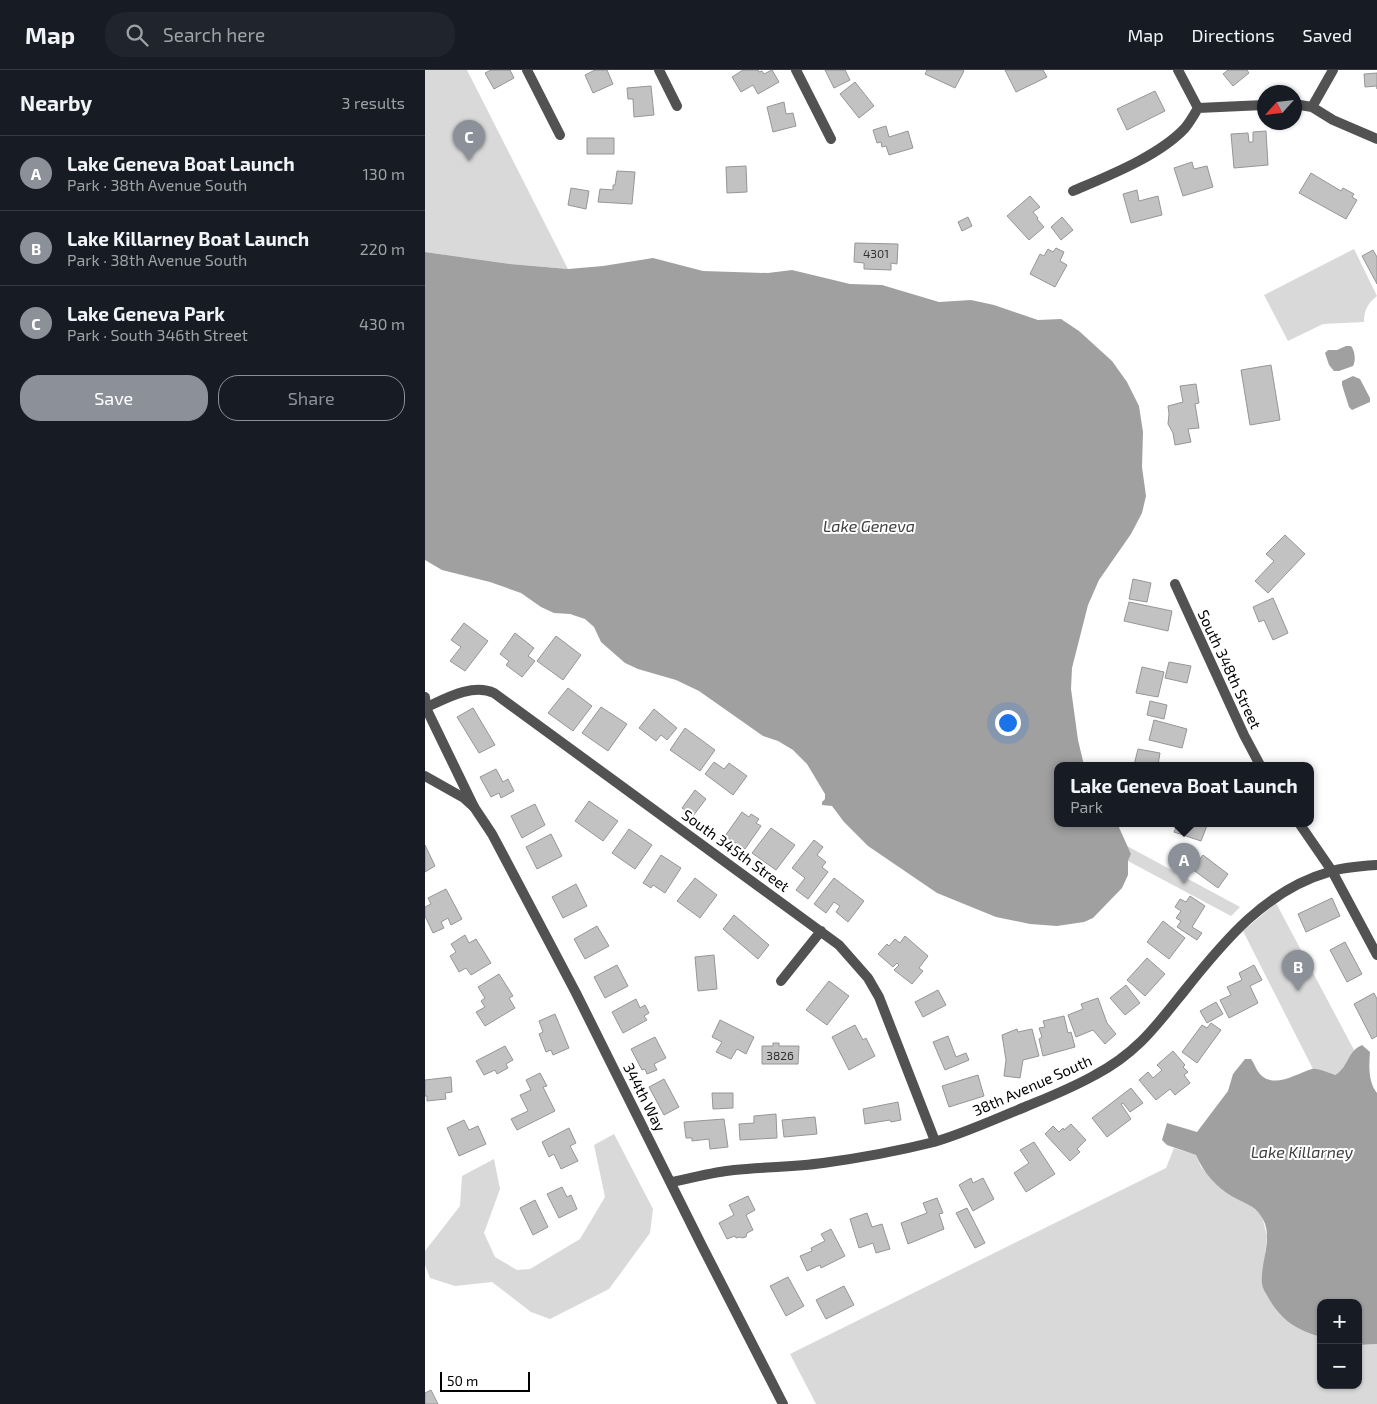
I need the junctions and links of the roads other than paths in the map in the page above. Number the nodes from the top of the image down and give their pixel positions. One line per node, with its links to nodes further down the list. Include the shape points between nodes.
1 (527, 70): 11 (street)
2 (659, 70): 8 (street)
3 (796, 70): 12 (street)
4 (1178, 70): 10 (street)
5 (1333, 70): 9 (street)
6 (1257, 105): 10 (street)
7 (1302, 105): 9 (street)
8 (677, 106)
9 (1312, 107): 13 (street)
10 (1198, 108): 14 (street, via 1185,127 1168,142 1140,160)
11 (560, 135)
12 (831, 139)
13 (1377, 139)
14 (1073, 191)
15 (1175, 584): 18 (street, South 348th Street)
16 (425, 697): 17 (street)
17 (425, 708): 20 (street); 24 (street, South 345th Street, via 480,689 494,693)
18 (1258, 762)
19 (425, 776): 20 (street)
20 (474, 807): 28 (street, 344th Way, via 492,834 576,993)
21 (1302, 827): 23 (street)
22 (1377, 865): 23 (street, 38th Avenue South)
23 (1331, 871): 25 (street); 27 (street, 38th Avenue South, via 1282,892 1248,919 1150,1034 1124,1057 1064,1091)
24 (821, 930): 26 (street); 27 (street, South 345th Street, via 854,961 879,997)
25 (1377, 955)
26 (781, 981)
27 (935, 1141): 28 (street, 38th Avenue South, via 857,1158 730,1170)
28 (671, 1182): 29 (street, 344th Way)
29 (783, 1404)

